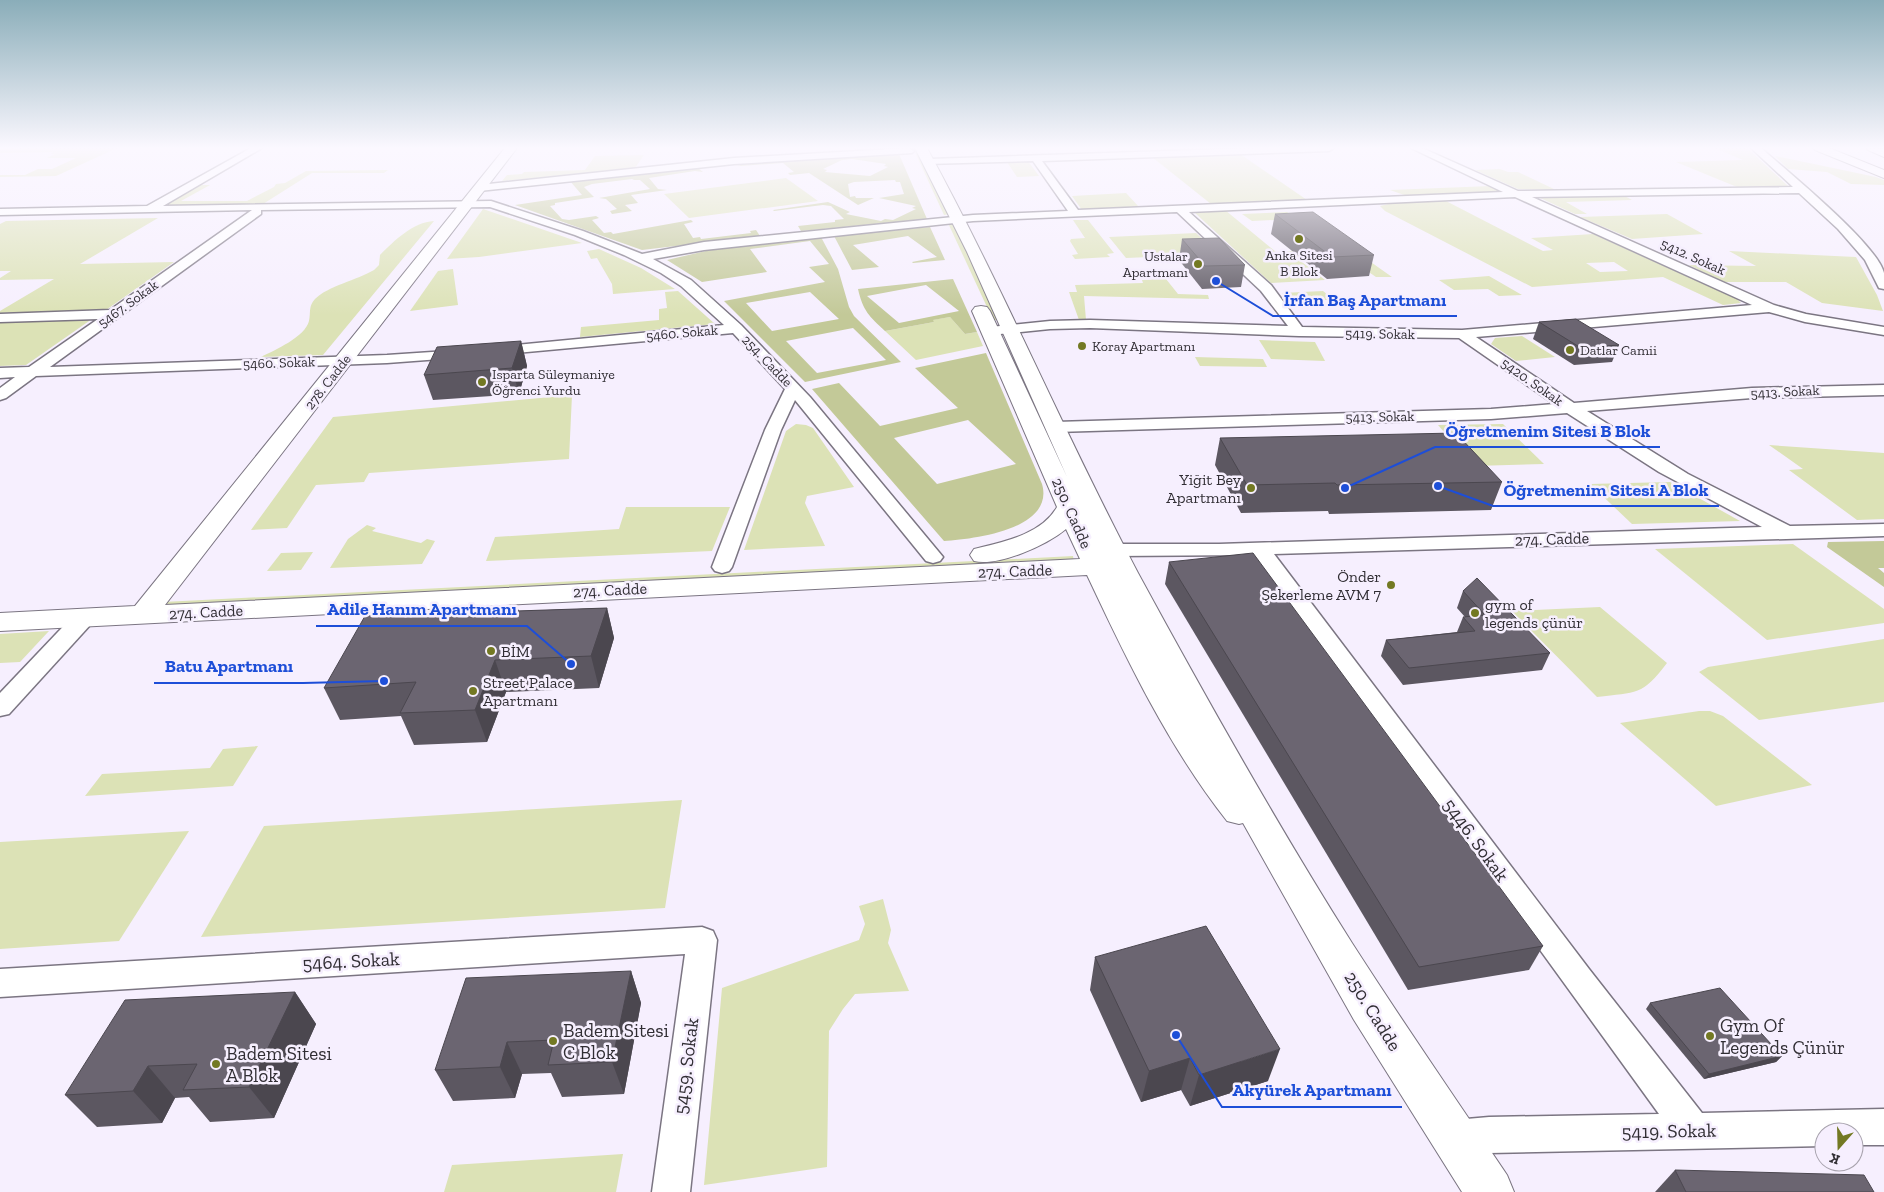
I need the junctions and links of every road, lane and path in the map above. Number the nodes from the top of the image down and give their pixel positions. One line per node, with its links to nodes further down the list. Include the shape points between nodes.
1 (158, 204): 11 (street)
2 (480, 204): 9 (street, 254. Cadde)
3 (489, 204): 17 (street, 254. Cadde, via 579,233)
4 (942, 204): 16 (main road, 250. Cadde)
5 (1068, 204): 14 (street)
6 (1285, 204): 10 (street)
7 (1540, 204): 19 (street, 5412. Sokak)
8 (1817, 204): 18 (street, via 1858,245)
9 (466, 205): 11 (street); 13 (street); 27 (main road, 278. Cadde)
10 (1179, 208): 14 (street); 25 (street, via 1266,288)
11 (148, 209): 12 (street)
12 (5, 212): 15 (street)
13 (256, 212): 15 (street); 20 (street, 5467. Sokak)
14 (1075, 213): 16 (street)
15 (0, 217)
16 (950, 220): 17 (street, via 692,247); 23 (main road, 250. Cadde)
17 (640, 258): 22 (street, 254. Cadde, via 686,283)
18 (1884, 285)
19 (1769, 308): 24 (street, 5412. Sokak, via 1805,318); 26 (street, 5419. Sokak)
20 (114, 314): 21 (street); 28 (street, 5467. Sokak)
21 (0, 318)
22 (736, 328): 27 (street, 5460. Sokak); 30 (street, 254. Cadde)
23 (1000, 330): 25 (street, 5419. Sokak, via 1104,324); 34 (main road, 250. Cadde); 35 (main road, 250. Cadde)
24 (1884, 331)
25 (1299, 332): 26 (street, 5419. Sokak)
26 (1462, 334): 33 (street, 5420. Sokak)
27 (345, 361): 28 (street, 5460. Sokak); 44 (main road, 278. Cadde)
28 (33, 372): 29 (street, 5460. Sokak); 32 (street, 5467. Sokak)
29 (0, 373)
30 (793, 388): 40 (street, 254. Cadde); 42 (street, via 773,430)
31 (1884, 390): 33 (street, 5413. Sokak, via 1789,391)
32 (0, 395)
33 (1569, 407): 34 (street, 5413. Sokak, via 1491,414); 37 (street, 5420. Sokak, via 1690,482)
34 (1056, 426): 41 (main road, 250. Cadde)
35 (1069, 507): 39 (main road, via 1062,520 1048,531); 41 (main road, 250. Cadde)
36 (1884, 530): 37 (street, 274. Cadde)
37 (1785, 532): 38 (street, 274. Cadde)
38 (1260, 549): 41 (street, 274. Cadde); 51 (street, 5446. Sokak)
39 (983, 555): 40 (main road, 274. Cadde); 41 (main road, 274. Cadde)
40 (933, 557): 42 (main road, 274. Cadde)
41 (1105, 558): 44 (main road, 274. Cadde, via 679,586); 52 (main road, 250. Cadde, via 1368,1005)
42 (722, 567): 44 (main road, 274. Cadde)
43 (0, 604): 44 (main road, 274. Cadde)
44 (151, 606): 45 (main road, 274. Cadde)
45 (84, 618): 46 (main road, 274. Cadde); 47 (street)
46 (0, 622)
47 (0, 708)
48 (702, 940): 49 (street, 5464. Sokak); 53 (street, 5459. Sokak)
49 (0, 982)
50 (1884, 1127): 51 (street, 5419. Sokak)
51 (1693, 1130): 52 (street, 5419. Sokak)
52 (1455, 1138): 54 (main road, 250. Cadde)
53 (670, 1192)
54 (1490, 1192)

